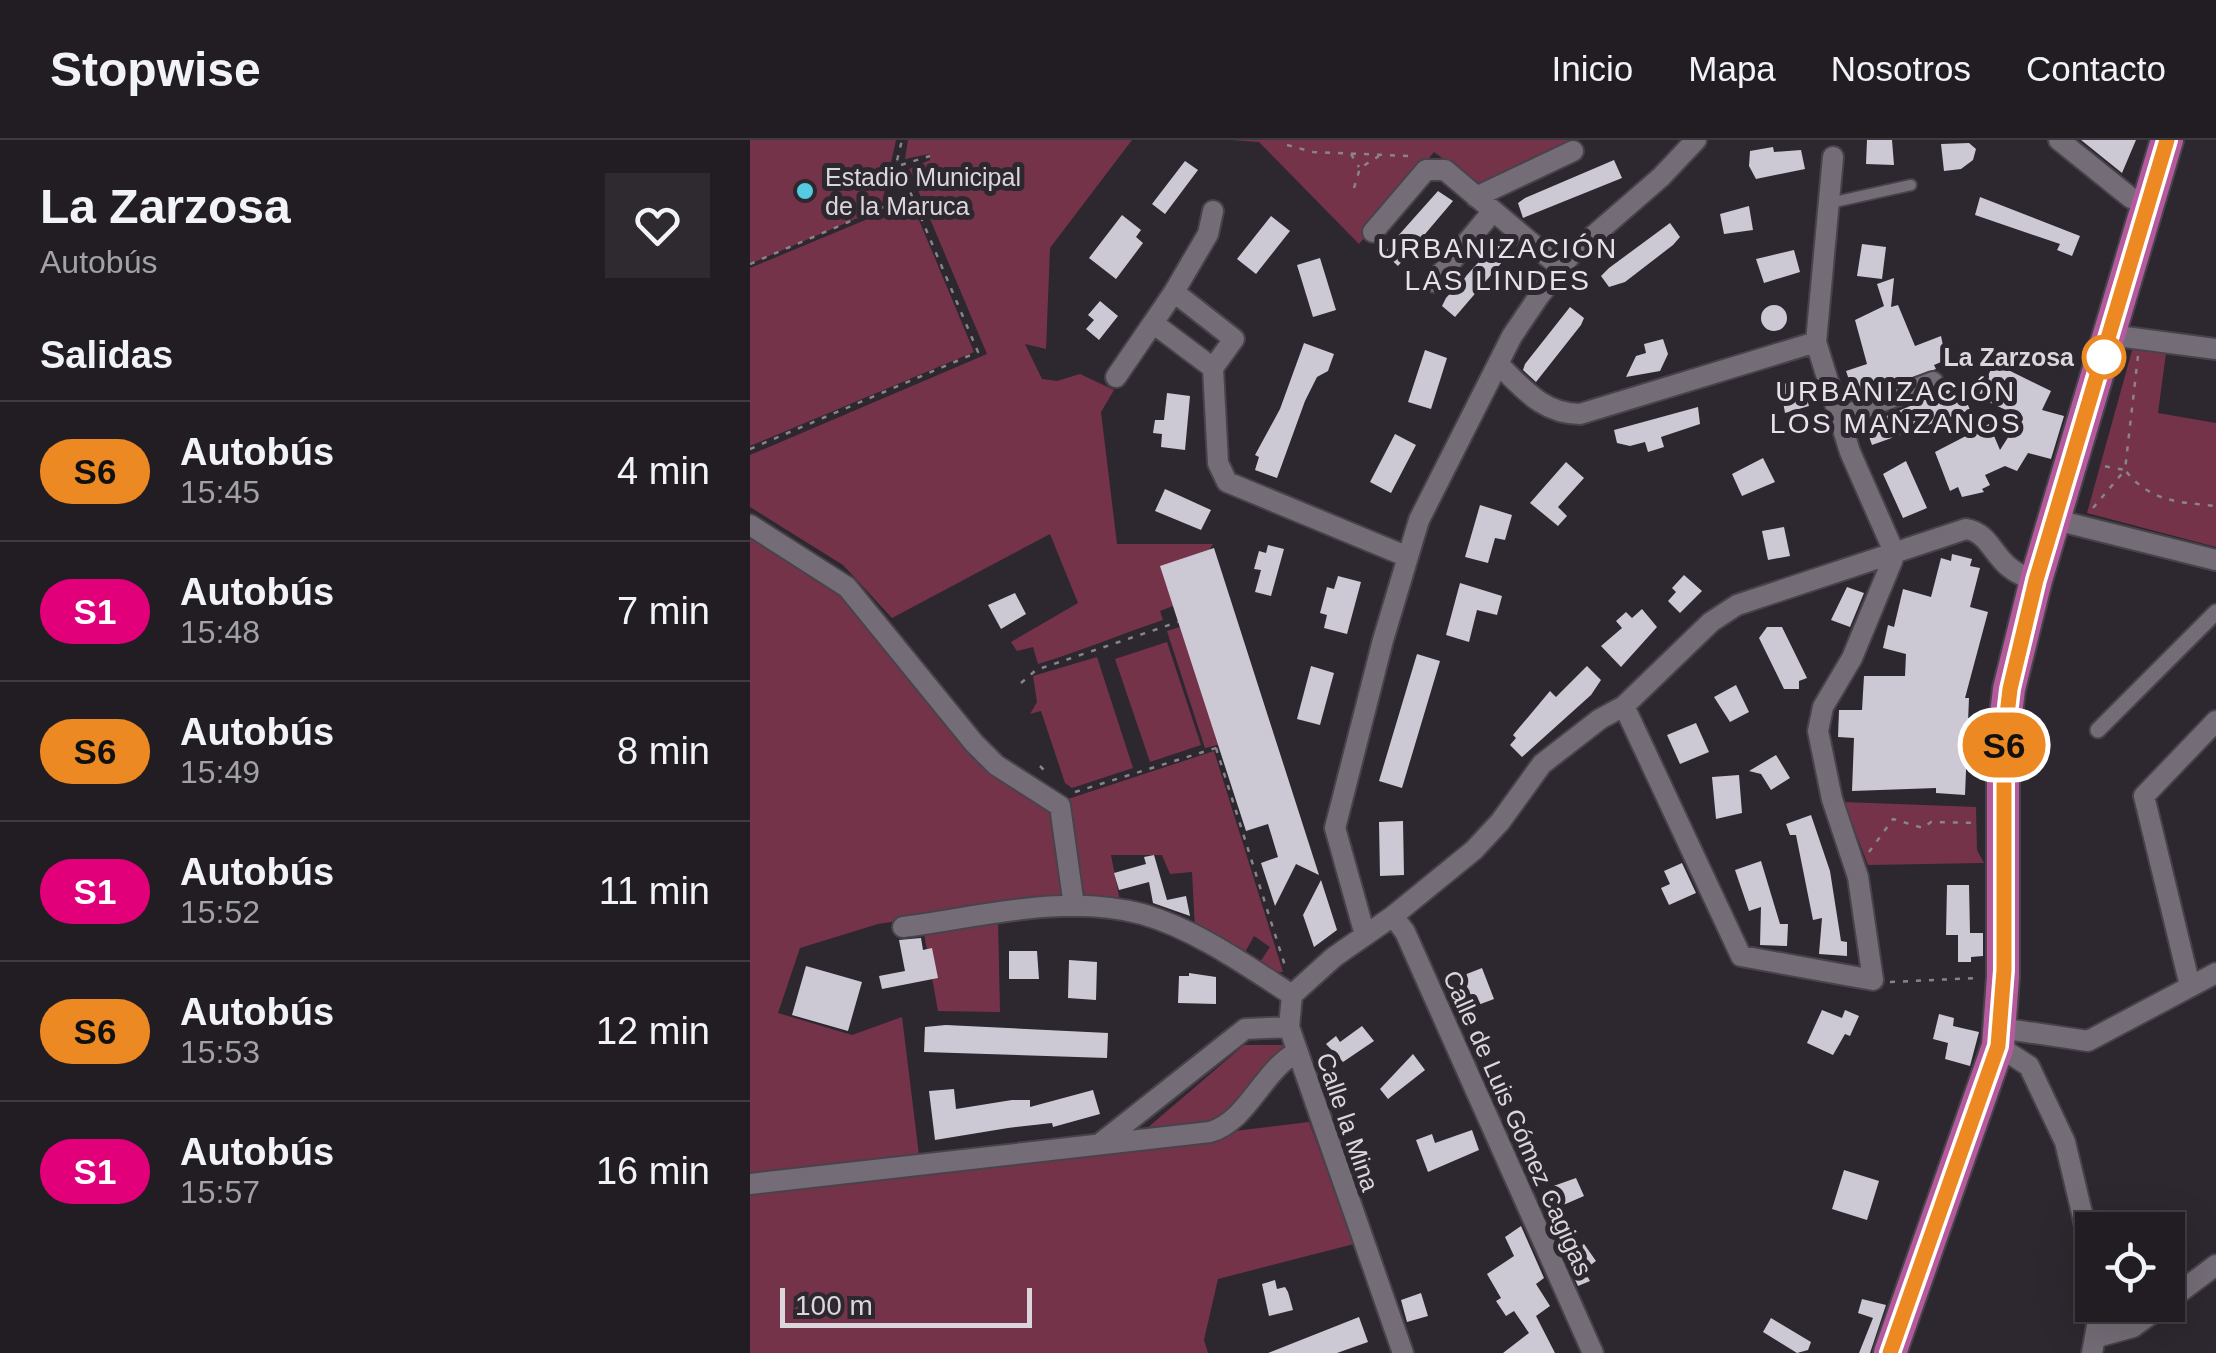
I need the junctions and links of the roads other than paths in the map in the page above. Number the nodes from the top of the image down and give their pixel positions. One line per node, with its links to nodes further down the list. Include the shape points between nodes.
1 (1696, 140): 13 (street)
2 (2059, 140): 8 (street)
3 (2150, 140): 8 (highway)
4 (2167, 140): 17 (highway)
5 (1573, 151): 10 (street)
6 (1833, 157): 9 (street)
7 (1912, 185): 9 (lane)
8 (2131, 198): 25 (highway)
9 (1829, 203): 18 (street)
10 (1485, 204): 12 (street, via 1434,168); 13 (street); 14 (street)
11 (1213, 211): 15 (street, via 1208,234)
12 (1373, 232)
13 (1560, 267): 20 (street)
14 (1434, 282)
15 (1174, 292): 16 (street); 21 (street, via 1234,338)
16 (1154, 323): 21 (street); 22 (street)
17 (2125, 336): 19 (street); 25 (highway)
18 (1816, 342): 20 (street, via 1580,414 1542,405); 24 (street)
19 (2216, 348)
20 (1499, 364): 29 (street)
21 (1213, 368): 29 (street, via 1218,462 1227,482)
22 (1116, 378)
23 (1932, 382): 24 (street)
24 (1838, 418): 28 (street)
25 (2074, 460): 26 (highway)
26 (2067, 522): 30 (street); 31 (highway)
27 (750, 525): 36 (street, via 847,587 974,743 1060,806)
28 (1895, 554): 31 (street, via 1972,530 2008,570); 33 (street, via 1737,605 1694,636); 33 (street, via 1820,716 1873,980 1741,956)
29 (1408, 557): 39 (street, via 1335,828)
30 (2216, 560)
31 (2036, 580): 44 (highway, via 2004,740)
32 (2216, 612): 35 (street)
33 (1624, 706): 37 (street, via 1551,756 1488,836)
34 (2216, 721): 41 (street, via 2144,796)
35 (2098, 730)
36 (1074, 906): 38 (street); 42 (street, via 1147,916)
37 (1393, 916): 39 (street); 54 (street, Calle de Luis Gómez Cagigas)
38 (903, 928)
39 (1365, 935): 42 (street)
40 (2216, 973): 41 (street)
41 (2190, 986): 44 (street, via 2088,1042)
42 (1288, 992): 43 (street, Calle la Mina)
43 (1288, 1026): 45 (street, Calle la Mina); 46 (street, via 1244,1029)
44 (1999, 1037): 48 (street, via 2030,1066 2065,1142); 55 (highway)
45 (1297, 1052): 46 (street, via 1222,1129); 53 (street, Calle la Mina)
46 (1102, 1142): 47 (street)
47 (750, 1184)
48 (2082, 1212)
49 (2216, 1266): 50 (street)
50 (2185, 1288)
51 (2141, 1322): 52 (street)
52 (2094, 1345)
53 (1403, 1353)
54 (1593, 1353)
55 (1890, 1353)

